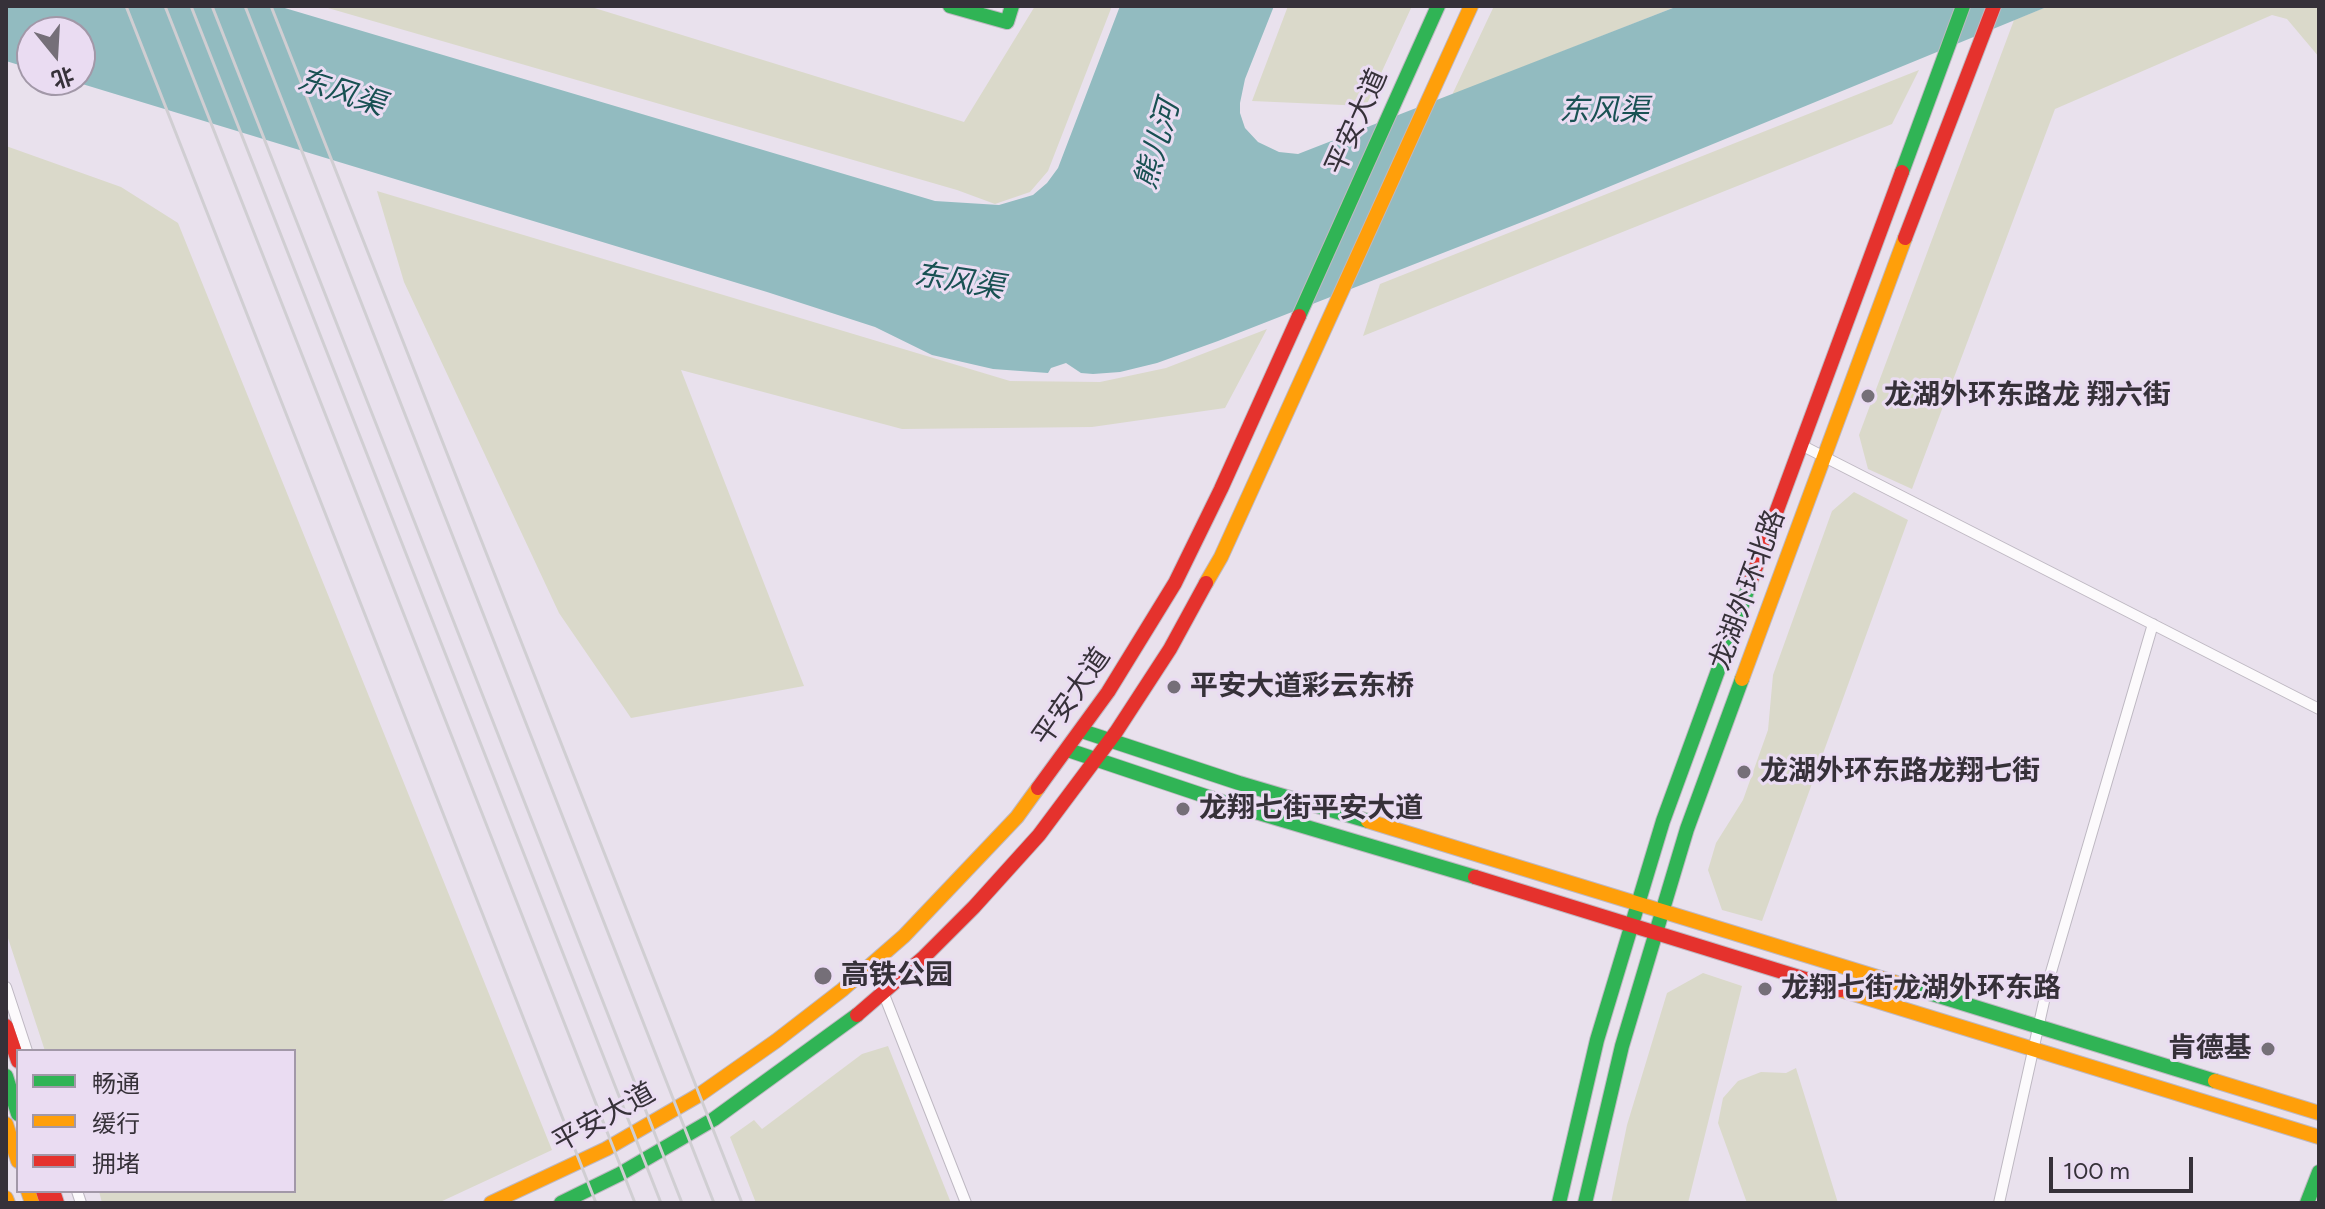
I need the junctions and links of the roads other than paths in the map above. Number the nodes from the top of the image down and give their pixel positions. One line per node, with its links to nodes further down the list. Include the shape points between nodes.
1 (950, 6): 7 (main road)
2 (1012, 6): 7 (main road, via 1007,22)
3 (1438, 6): 12 (main road, 平安大道, via 1175,583)
4 (1471, 6): 13 (main road, 平安大道, via 1241,515 1170,649)
5 (1963, 6): 8 (main road, 龙湖外环北路)
6 (1994, 6): 9 (main road, 龙湖外环北路)
7 (986, 11)
8 (1801, 445): 9 (street); 16 (main road, 龙湖外环北路)
9 (1824, 457): 10 (street); 17 (main road, 龙湖外环北路)
10 (2153, 624): 11 (street); 23 (street)
11 (2319, 709)
12 (1082, 731): 13 (main road); 14 (main road, 平安大道)
13 (1110, 741): 15 (main road, 平安大道); 16 (main road)
14 (1068, 750): 15 (main road); 34 (main road, 平安大道, via 1017,817 953,887 842,990 699,1095 594,1155)
15 (1096, 760): 18 (main road); 21 (main road, 平安大道, via 992,888)
16 (1637, 903): 17 (main road); 18 (main road, 龙湖外环北路)
17 (1661, 910): 19 (main road, 龙湖外环北路); 23 (main road)
18 (1630, 925): 19 (main road); 37 (main road, 龙湖外环北路)
19 (1654, 932): 25 (main road); 38 (main road, 龙湖外环北路)
20 (6, 987): 24 (street)
21 (883, 992): 35 (main road, 平安大道, via 714,1119); 36 (street)
22 (6, 1026): 26 (main road)
23 (2038, 1026): 25 (street); 29 (main road)
24 (26, 1049)
25 (2033, 1049): 31 (main road); 39 (street)
26 (16, 1055)
27 (6, 1076): 28 (main road)
28 (16, 1108)
29 (2319, 1113)
30 (6, 1124): 32 (main road)
31 (2319, 1137)
32 (16, 1155)
33 (2319, 1172): 40 (main road)
34 (491, 1203)
35 (561, 1203)
36 (966, 1203)
37 (1559, 1203)
38 (1585, 1203)
39 (1999, 1203)
40 (2307, 1203)

